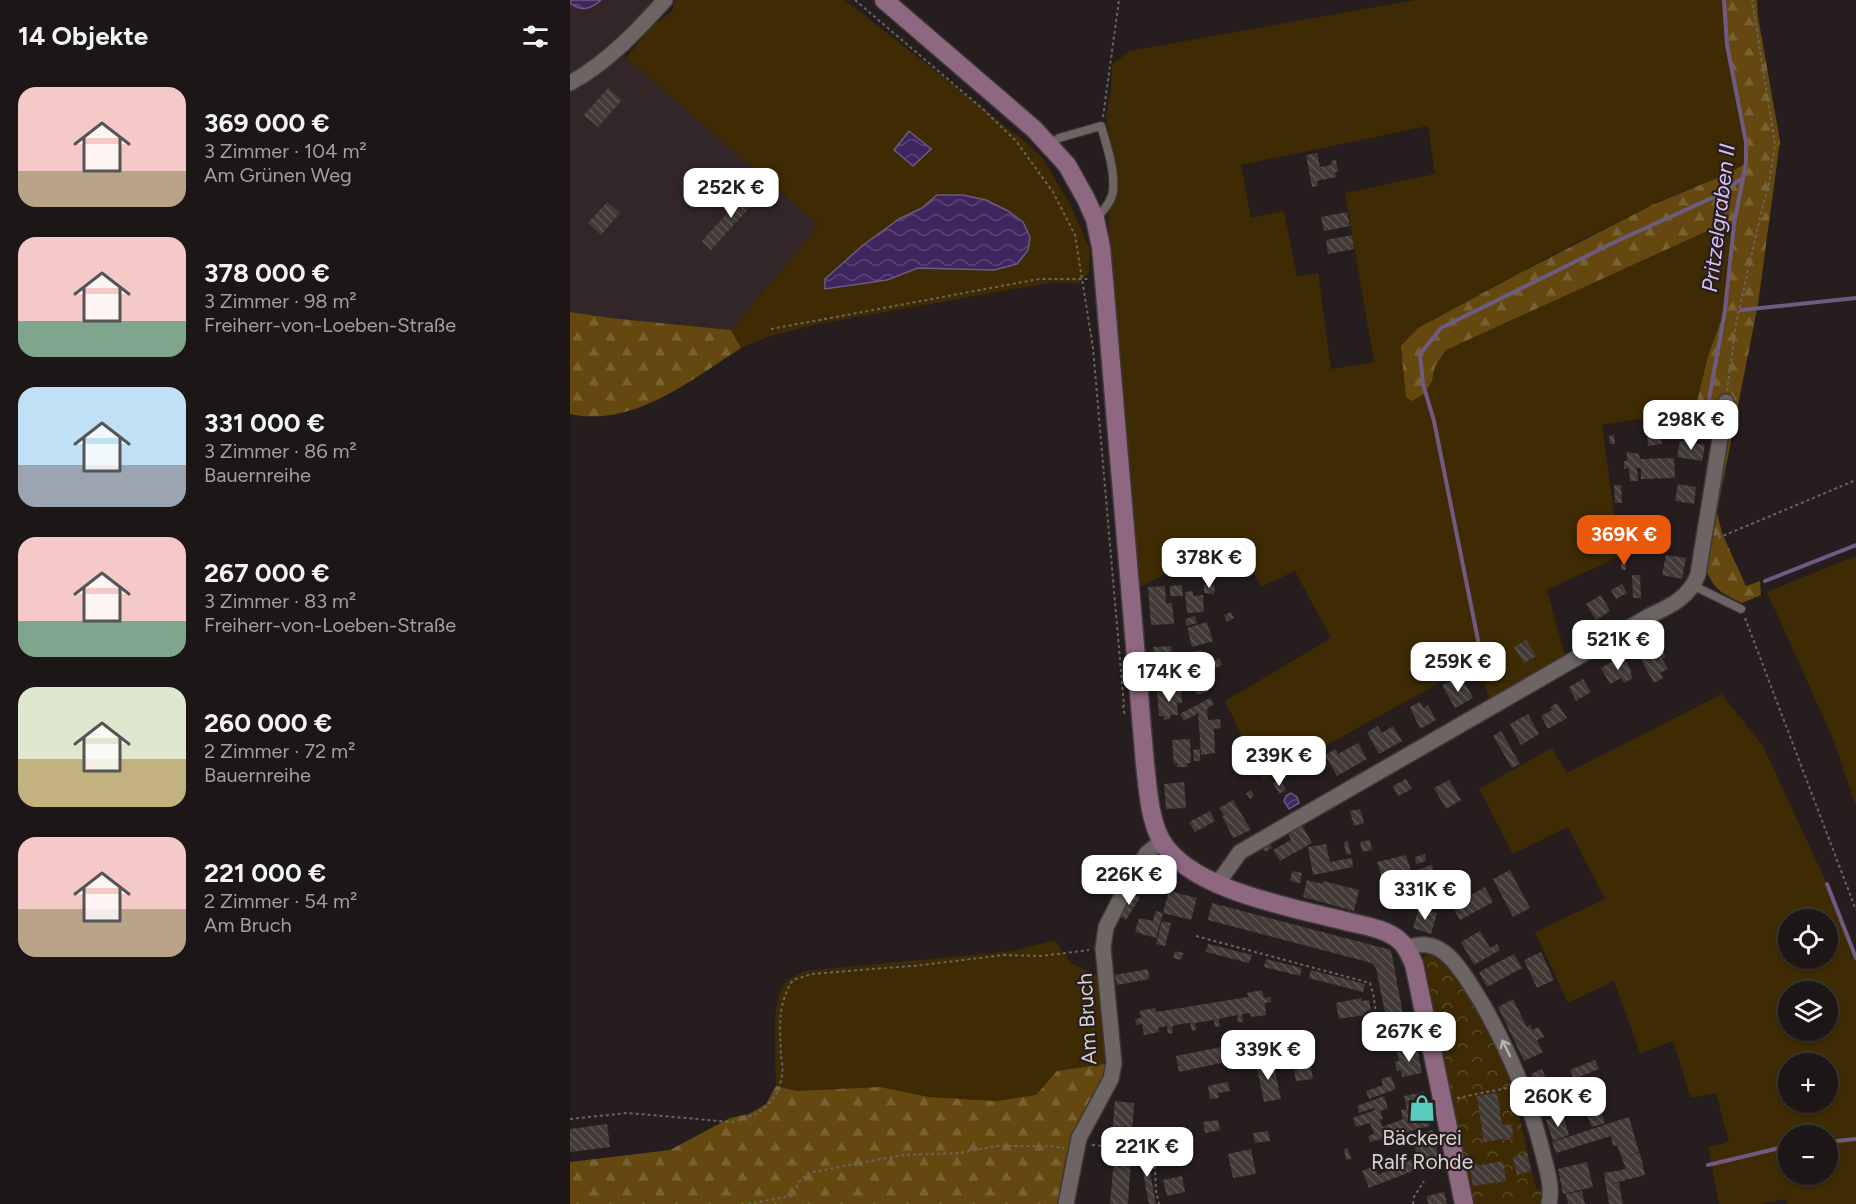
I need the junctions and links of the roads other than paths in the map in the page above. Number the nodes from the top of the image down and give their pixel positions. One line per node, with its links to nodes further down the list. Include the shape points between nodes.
1 (665, 0): 3 (street, via 620,47)
2 (884, 0): 4 (main road)
3 (570, 83)
4 (1050, 144): 5 (main road, via 1067,165); 5 (lane, via 1101,126 1113,192)
5 (1095, 219): 9 (main road, via 1101,248 1149,795)
6 (1726, 402): 7 (street)
7 (1694, 586): 8 (lane); 10 (street, via 1675,604 1240,852)
8 (1741, 609)
9 (1162, 841): 10 (main road, via 1184,865); 12 (street, Am Bruch, via 1147,854 1131,878 1106,927 1104,948 1114,1063 1111,1079 1077,1147)
10 (1218, 883): 11 (main road, via 1254,897 1380,930 1400,940)
11 (1406, 948): 13 (main road, via 1414,964); 14 (street, one-way to 11, via 1551,1190 1533,1116 1497,1030 1471,984 1445,954 1428,944)
12 (1066, 1204)
13 (1464, 1204)
14 (1549, 1204)

